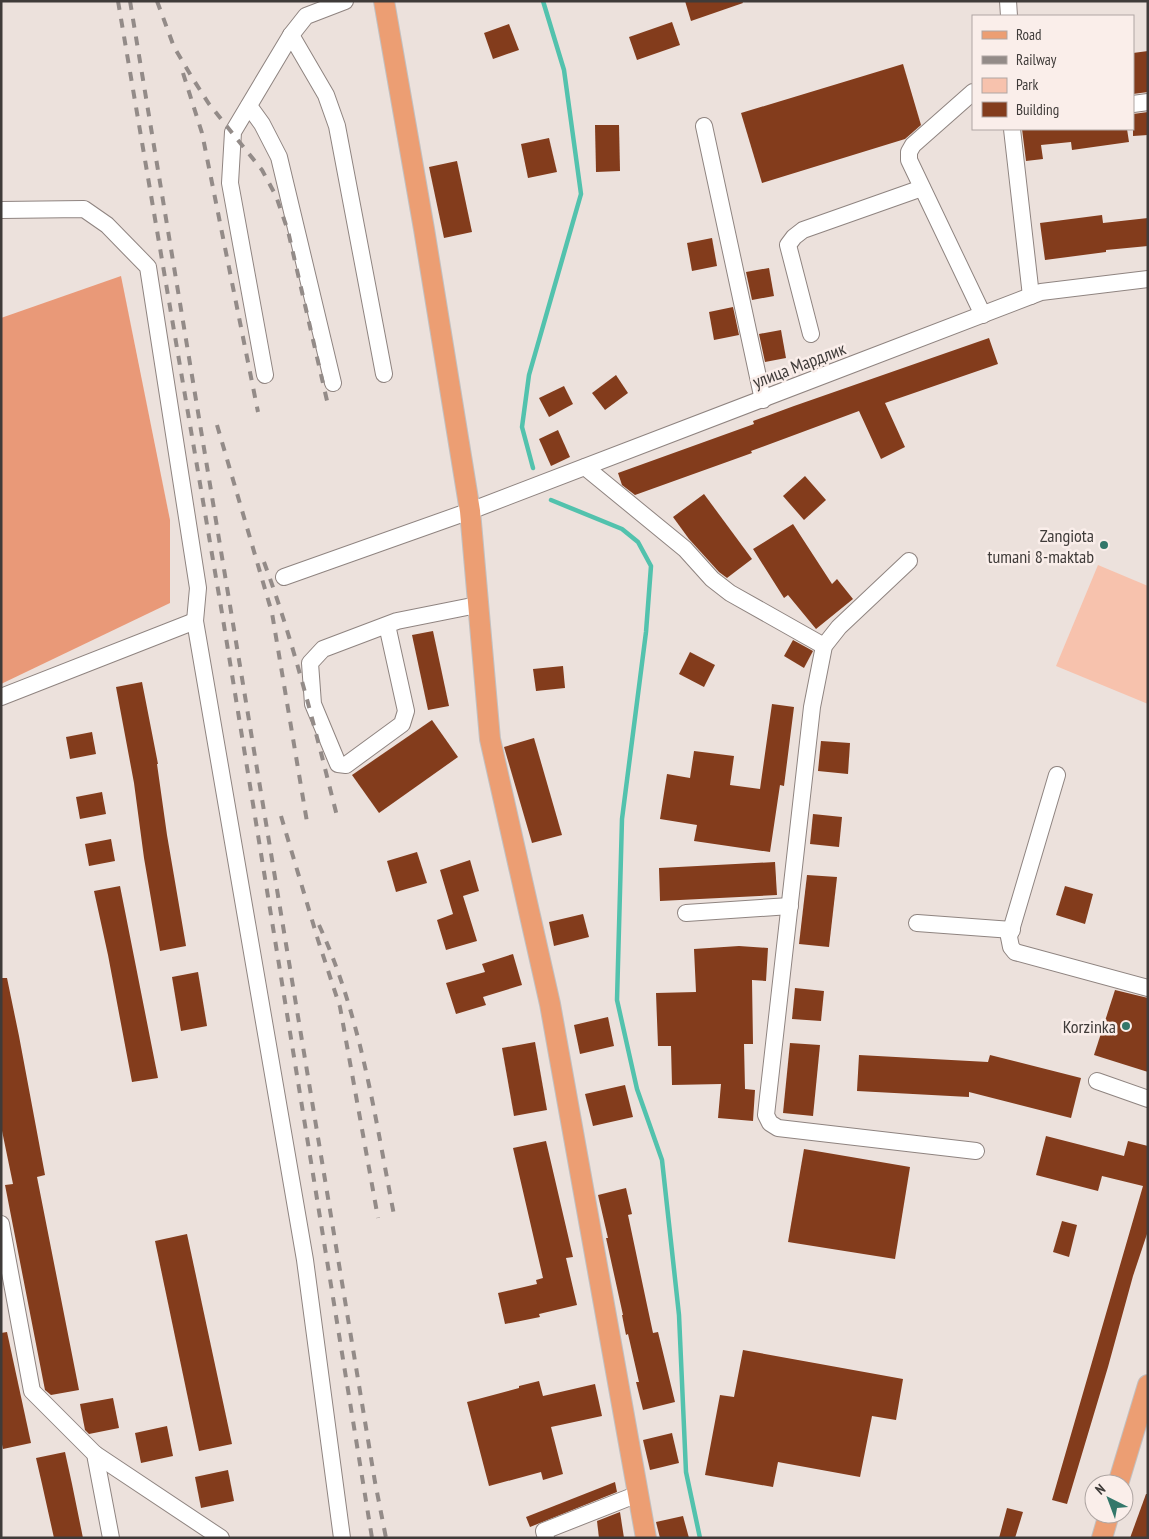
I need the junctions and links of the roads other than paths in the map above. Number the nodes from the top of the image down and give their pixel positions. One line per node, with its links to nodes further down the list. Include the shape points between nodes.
1 (345, 1): 5 (street, via 306,16)
2 (384, 1): 23 (main road)
3 (1008, 1): 4 (street)
4 (1008, 15)
5 (291, 35): 9 (street); 18 (street, via 326,95 337,126)
6 (972, 92): 12 (street, via 909,152 909,160)
7 (1148, 102): 8 (street)
8 (1134, 104)
9 (249, 106): 19 (street, via 233,132 230,183); 20 (street, via 279,157)
10 (704, 126): 21 (street)
11 (1012, 130): 15 (street)
12 (922, 188): 16 (street); 17 (street, via 803,230 794,237 788,245)
13 (1, 210): 27 (street, via 84,209 107,225 148,267 198,588)
14 (1148, 279): 15 (street, улица Мардлик, via 1041,292)
15 (1031, 296): 16 (street, улица Мардлик)
16 (983, 315): 21 (street, улица Мардлик)
17 (811, 334)
18 (384, 374)
19 (265, 375)
20 (333, 383)
21 (763, 400): 22 (street, улица Мардлик)
22 (585, 467): 23 (street, улица Мардлик); 29 (street, via 685,549 712,579 730,593)
23 (470, 511): 25 (street, улица Мардлик); 26 (main road)
24 (909, 561): 29 (street)
25 (284, 576)
26 (477, 605): 28 (street); 44 (main road, via 490,739 550,1004)
27 (195, 621): 30 (street); 48 (street, via 305,1260)
28 (387, 624): 28 (street, via 323,650 310,663 313,704 338,764 346,765 402,724 406,711)
29 (824, 646): 32 (street, via 812,706)
30 (1, 697)
31 (1058, 774): 35 (street)
32 (790, 906): 33 (street); 39 (street, via 766,1115 770,1123 778,1128)
33 (686, 913)
34 (917, 923): 35 (street)
35 (1012, 930): 36 (street, via 1011,947 1015,952)
36 (1148, 988)
37 (1096, 1081): 38 (street)
38 (1148, 1100)
39 (976, 1151)
40 (1, 1224): 42 (street, via 32,1391)
41 (1148, 1385): 43 (main road)
42 (95, 1454): 46 (street); 47 (street)
43 (1121, 1474)
44 (638, 1494): 49 (street, via 544,1531); 50 (main road)
45 (1106, 1524): 51 (main road)
46 (111, 1538)
47 (221, 1538)
48 (342, 1538)
49 (546, 1538)
50 (646, 1538)
51 (1102, 1538)

